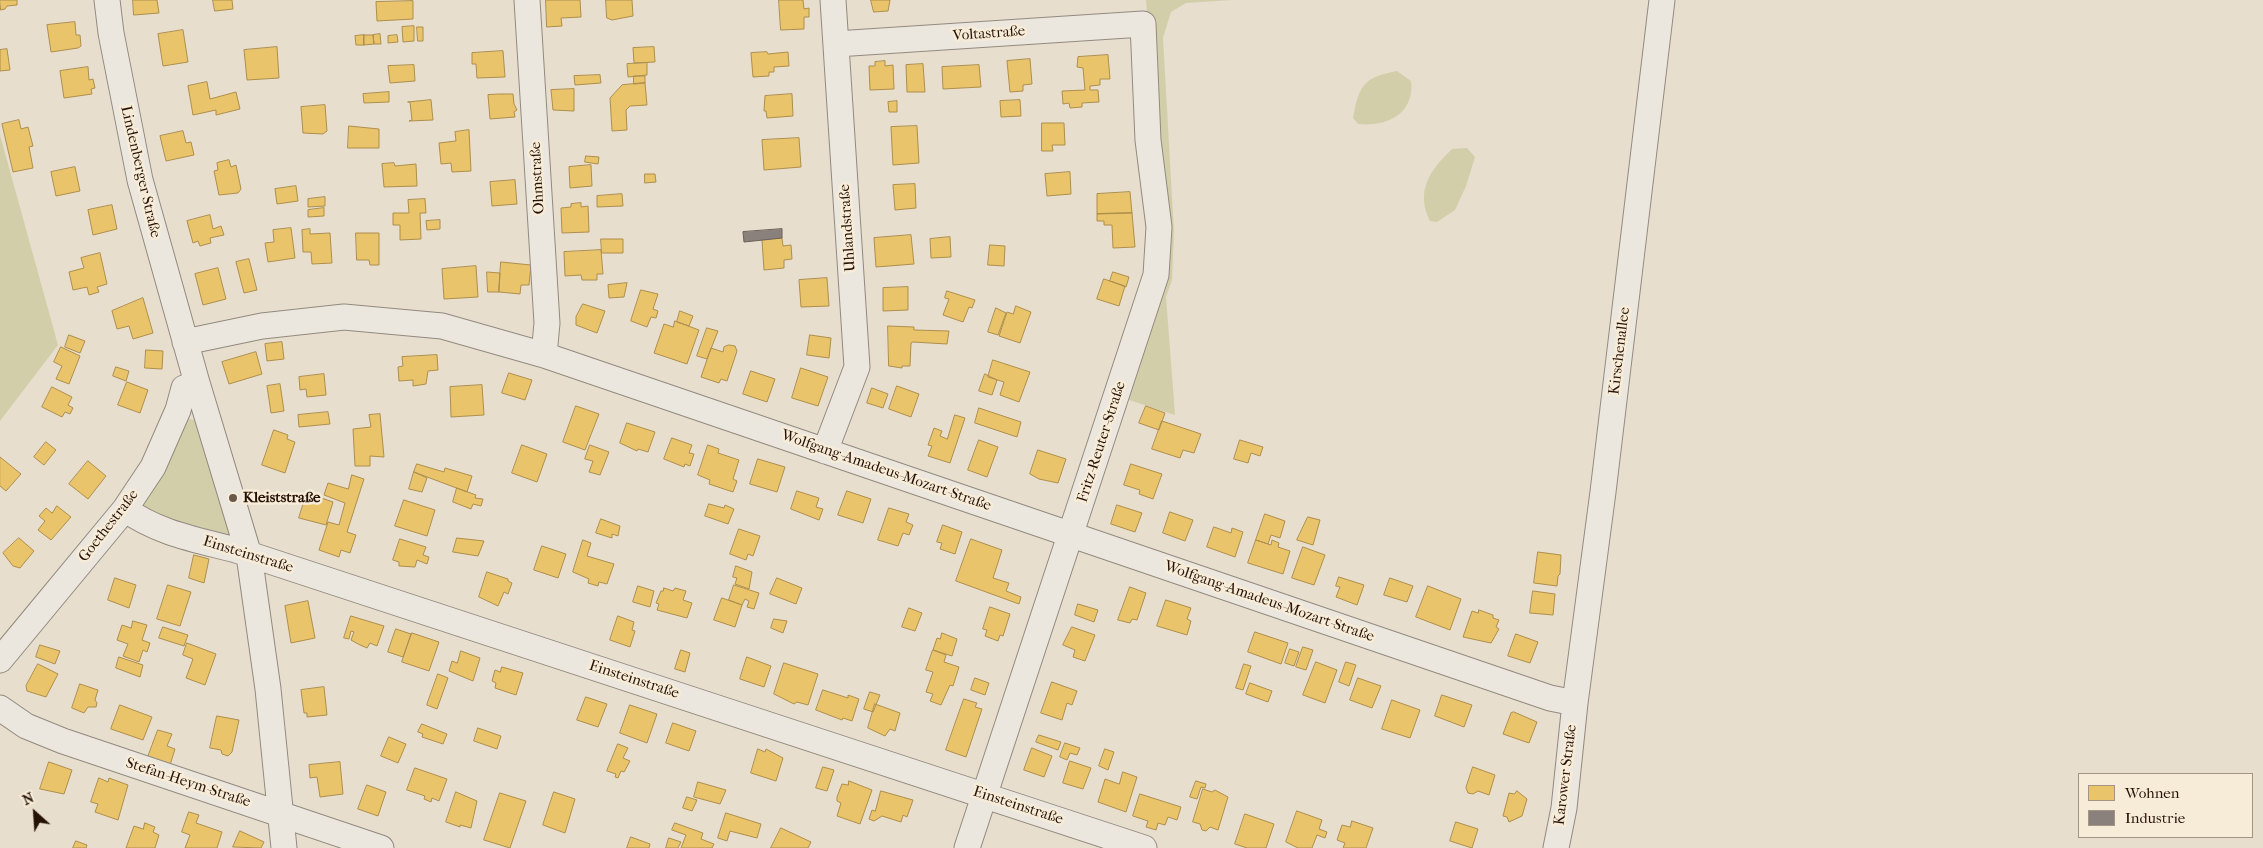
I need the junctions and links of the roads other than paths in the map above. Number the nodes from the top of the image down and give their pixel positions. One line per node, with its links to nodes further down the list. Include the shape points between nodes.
1 (107, 0): 7 (street, Lindenberger Straße, via 136,164)
2 (527, 0): 8 (street, Ohmstraße, via 546,323)
3 (833, 0): 6 (street, Uhlandstraße)
4 (1662, 0): 15 (street, Kirschenallee)
5 (1142, 24): 6 (street, Voltastraße); 12 (street, Fritz-Reuter-Straße, via 1148,140 1159,227 1156,275)
6 (836, 44): 10 (street, Uhlandstraße, via 857,367)
7 (185, 342): 8 (street, Wolfgang-Amadeus-Mozart-Straße, via 262,326 344,317 442,326); 9 (street)
8 (544, 355): 10 (street, Wolfgang-Amadeus-Mozart-Straße)
9 (197, 383): 11 (street, Goethestraße, via 184,388 178,410 153,466); 13 (street)
10 (825, 450): 12 (street, Wolfgang-Amadeus-Mozart-Straße)
11 (125, 509): 13 (street, Einsteinstraße, via 141,521); 14 (street, Goethestraße)
12 (1071, 534): 15 (street, Wolfgang-Amadeus-Mozart-Straße, via 1550,698); 17 (street, Fritz-Reuter-Straße)
13 (249, 555): 17 (street, Einsteinstraße); 18 (street)
14 (0, 660)
15 (1575, 703): 23 (street, Karower Straße, via 1564,808)
16 (0, 708): 18 (street, Stefan-Heym-Straße, via 26,726 63,741)
17 (986, 795): 21 (street, Fritz-Reuter-Straße); 22 (street, Einsteinstraße)
18 (282, 814): 19 (street); 20 (street, Stefan-Heym-Straße)
19 (284, 848)
20 (381, 848)
21 (967, 848)
22 (1144, 848)
23 (1556, 848)

